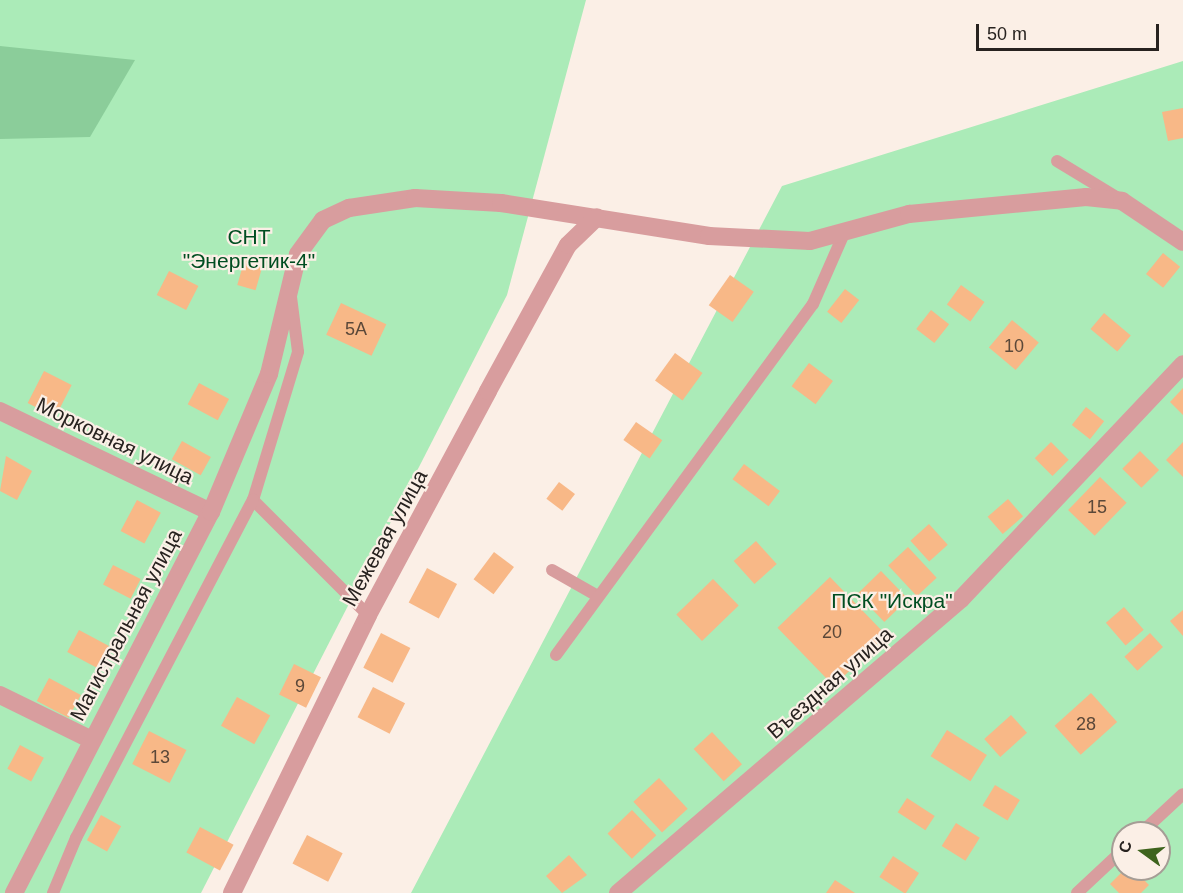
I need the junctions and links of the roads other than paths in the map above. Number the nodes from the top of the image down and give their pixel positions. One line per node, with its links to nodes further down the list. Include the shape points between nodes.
1 (1057, 161): 2 (lane)
2 (1122, 201): 4 (street, Магистральная улица, via 1086,197 909,214); 5 (street)
3 (597, 217): 4 (street, Магистральная улица, via 709,236 779,242 810,241); 6 (street, Магистральная улица, via 415,198 360,205 323,220 309,234); 13 (street, Межевая улица, via 568,245)
4 (844, 231): 12 (lane, via 813,304)
5 (1183, 242)
6 (290, 290): 9 (lane, via 298,352); 10 (street, Магистральная улица, via 269,374)
7 (1183, 364): 23 (street, Въездная улица, via 961,599)
8 (0, 411): 10 (street, Морковная улица)
9 (253, 500): 13 (lane); 21 (lane, via 76,838)
10 (211, 512): 16 (street, Магистральная улица)
11 (552, 570): 12 (lane)
12 (596, 595): 14 (lane)
13 (368, 615): 22 (street, Межевая улица)
14 (556, 655)
15 (0, 695): 16 (street)
16 (92, 740): 20 (street, Магистральная улица)
17 (1183, 794): 18 (lane)
18 (1154, 821)
19 (1111, 861): 24 (lane)
20 (14, 893)
21 (53, 893)
22 (232, 893)
23 (618, 893)
24 (1077, 893)

